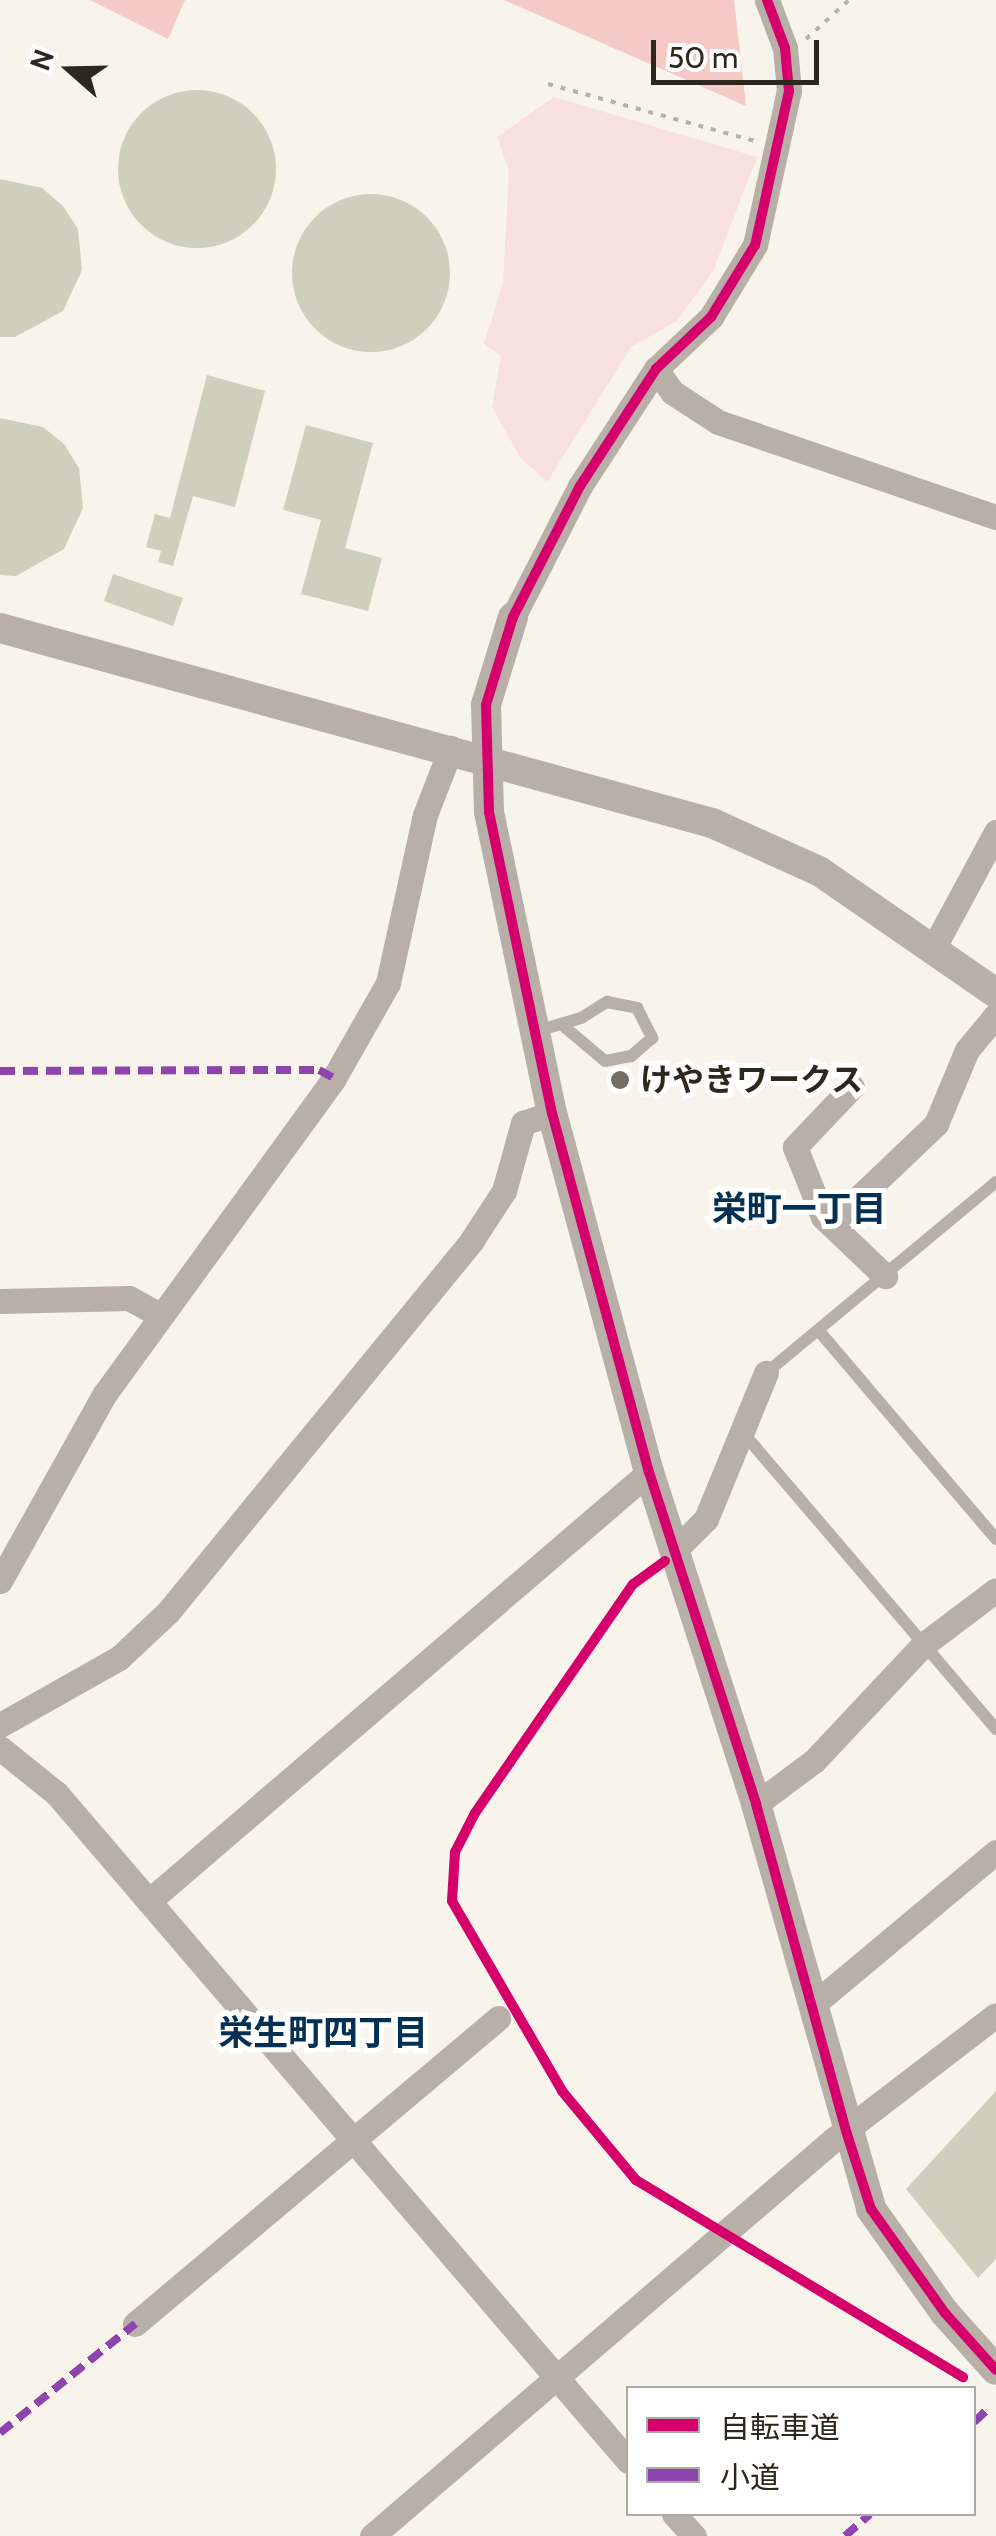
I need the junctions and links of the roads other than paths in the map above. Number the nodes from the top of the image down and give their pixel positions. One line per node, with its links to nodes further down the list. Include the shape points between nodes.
1 (767, 0): 2 (street, via 784,48 789,92 780,148 742,274 691,342)
2 (656, 369): 3 (street, via 672,392 718,422); 4 (street, via 580,486)
3 (996, 516)
4 (514, 617): 7 (street, via 486,705)
5 (0, 628): 6 (street)
6 (452, 748): 7 (street); 19 (street, via 424,815 388,983 334,1078)
7 (487, 758): 9 (street, via 762,843 819,870); 12 (street, via 489,812)
8 (996, 832): 9 (street)
9 (934, 947): 10 (street)
10 (996, 993)
11 (996, 1015): 16 (street, via 967,1050 936,1124)
12 (548, 1028): 12 (lane, via 607,1002 638,1008 652,1038 631,1056 605,1061); 14 (street)
13 (852, 1086): 16 (street, via 795,1147)
14 (552, 1113): 23 (street); 29 (street, via 523,1124 504,1191 472,1240 168,1612 120,1658)
15 (996, 1182): 17 (lane)
16 (831, 1224): 17 (street)
17 (885, 1276): 20 (lane)
18 (0, 1301): 19 (street, via 128,1298)
19 (158, 1314): 26 (street)
20 (818, 1331): 21 (lane); 24 (lane)
21 (766, 1373): 22 (street)
22 (745, 1435): 25 (street, via 706,1519); 28 (lane)
23 (649, 1472): 25 (street); 34 (street)
24 (996, 1539)
25 (674, 1551): 32 (street)
26 (0, 1580)
27 (996, 1590): 28 (street)
28 (923, 1645): 30 (lane); 32 (street, via 814,1761)
29 (0, 1725)
30 (996, 1729)
31 (0, 1748): 34 (street, via 57,1794)
32 (756, 1804): 35 (street)
33 (996, 1852): 35 (street)
34 (149, 1901): 39 (street)
35 (814, 2004): 38 (street)
36 (996, 2016): 38 (street)
37 (498, 2018): 39 (street)
38 (847, 2134): 41 (street, via 871,2209 945,2313); 42 (street)
39 (354, 2143): 40 (street); 42 (street)
40 (135, 2324)
41 (996, 2370)
42 (560, 2376): 43 (street); 45 (street)
43 (626, 2458)
44 (676, 2516): 46 (street)
45 (372, 2536)
46 (694, 2536)

